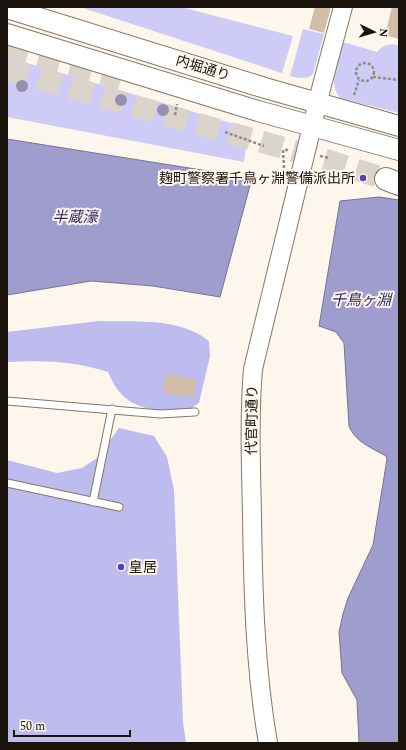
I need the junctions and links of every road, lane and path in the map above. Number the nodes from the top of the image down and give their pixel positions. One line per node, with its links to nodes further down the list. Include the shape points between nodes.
1 (344, 7): 8 (street, 代官町通り)
2 (7, 8): 8 (main road, 内堀通り)
3 (7, 34): 11 (main road, 内堀通り)
4 (372, 77): 5 (path, via 368,80); 5 (path, via 373,68 363,63 355,72); 6 (path)
5 (359, 80): 7 (path)
6 (399, 80)
7 (354, 95)
8 (318, 103): 11 (street, 代官町通り); 12 (main road, 内堀通り)
9 (178, 104): 10 (path)
10 (176, 115)
11 (313, 126): 15 (main road, 内堀通り); 22 (street, 代官町通り, via 255,358 252,380 250,409 254,601 258,664)
12 (399, 126)
13 (225, 132): 14 (path)
14 (264, 146)
15 (399, 150)
16 (7, 401): 17 (lane)
17 (112, 409): 18 (lane, via 160,414); 20 (lane)
18 (196, 412)
19 (7, 483): 20 (lane)
20 (93, 502): 21 (lane)
21 (119, 507)
22 (268, 743)

